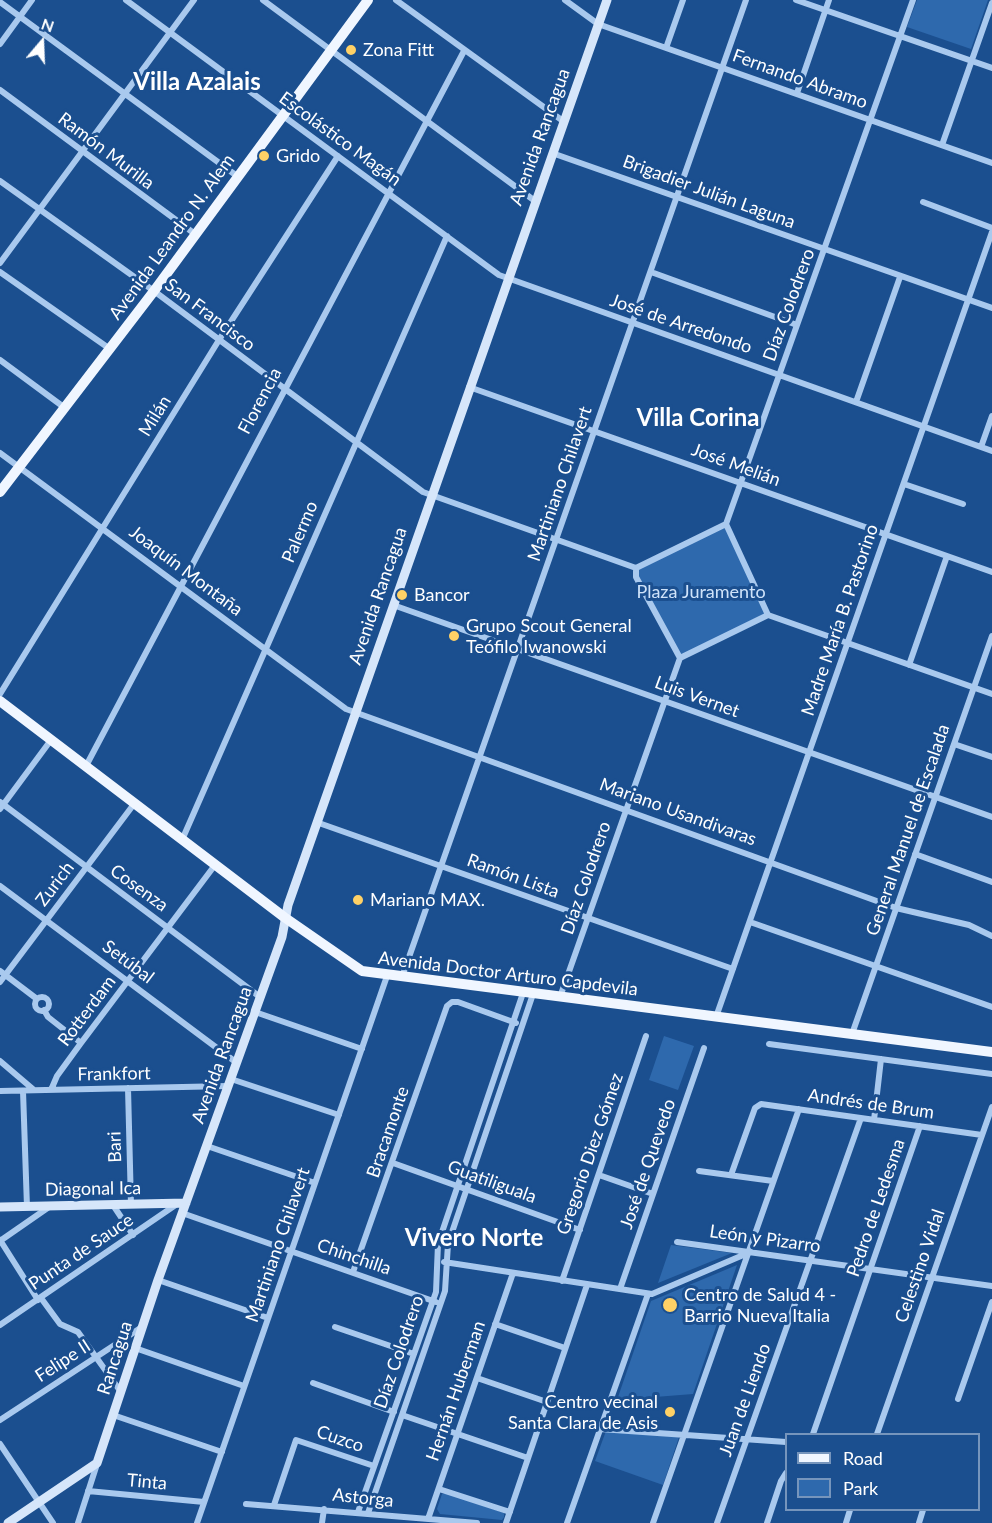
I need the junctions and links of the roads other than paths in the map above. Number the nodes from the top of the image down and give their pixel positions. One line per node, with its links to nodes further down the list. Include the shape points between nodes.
1 (32, 0): 17 (street)
2 (126, 0): 19 (street, Escolástico Magán)
3 (194, 0): 19 (street)
4 (263, 0): 23 (street)
5 (368, 0): 23 (main road, Avenida Leandro N. Alem)
6 (396, 0): 24 (street)
7 (565, 0): 18 (street, Fernando Abramo)
8 (607, 0): 18 (main road, Avenida Rancagua)
9 (683, 0): 22 (street)
10 (746, 0): 26 (street, Martiniano Chilavert)
11 (796, 0): 16 (street)
12 (829, 0): 16 (street)
13 (913, 0): 20 (street, Díaz Colodrero)
14 (0, 2): 17 (street)
15 (992, 3): 25 (street)
16 (826, 10): 20 (street); 29 (street)
17 (20, 16): 21 (street); 30 (street)
18 (598, 24): 22 (street, Fernando Abramo); 33 (main road, Avenida Rancagua)
19 (170, 33): 30 (street); 31 (street, Escolástico Magán)
20 (900, 37): 25 (street); 32 (street, Díaz Colodrero)
21 (0, 44)
22 (666, 48): 26 (street, Fernando Abramo)
23 (331, 51): 31 (main road, Avenida Leandro N. Alem); 34 (street)
24 (464, 51): 33 (street); 34 (street, Florencia)
25 (971, 61): 27 (street); 35 (street)
26 (723, 67): 29 (street, Fernando Abramo); 43 (street, Martiniano Chilavert)
27 (992, 68)
28 (0, 90): 36 (street, Ramón Murilla)
29 (797, 93): 32 (street, Fernando Abramo)
30 (124, 94): 36 (street); 40 (street)
31 (282, 115): 38 (street, Escolástico Magán); 40 (main road, Avenida Leandro N. Alem)
32 (871, 120): 35 (street, Fernando Abramo); 50 (street, Díaz Colodrero)
33 (563, 121): 37 (main road, Avenida Rancagua)
34 (427, 122): 42 (street, Florencia); 44 (street)
35 (942, 145): 39 (street, Fernando Abramo)
36 (82, 151): 46 (street); 48 (street, Ramón Murilla)
37 (552, 153): 43 (street, Brigadier Julián Laguna); 44 (main road, Avenida Rancagua)
38 (338, 156): 42 (street, Escolástico Magán); 61 (street, Milán)
39 (992, 163)
40 (237, 176): 48 (main road, Avenida Leandro N. Alem)
41 (0, 181): 46 (street, San Francisco)
42 (389, 193): 49 (street, Escolástico Magán); 66 (street, Florencia)
43 (677, 197): 50 (street, Brigadier Julián Laguna); 53 (street, Martiniano Chilavert)
44 (535, 201): 55 (main road, Avenida Rancagua)
45 (923, 202): 47 (street)
46 (39, 210): 51 (street); 56 (street, San Francisco)
47 (992, 232): 57 (street, Madre María B. Pastorino)
48 (195, 234): 56 (main road, Avenida Leandro N. Alem)
49 (447, 236): 55 (street, Escolástico Magán); 72 (street, Palermo)
50 (825, 250): 54 (street, Brigadier Julián Laguna); 60 (street, Díaz Colodrero)
51 (0, 262)
52 (0, 272): 62 (street)
53 (651, 272): 59 (street, Martiniano Chilavert); 60 (street)
54 (900, 277): 57 (street, Brigadier Julián Laguna); 67 (street)
55 (507, 278): 59 (street, José de Arredondo); 65 (main road, Avenida Rancagua)
56 (154, 291): 61 (street, San Francisco); 62 (main road, Avenida Leandro N. Alem)
57 (968, 300): 58 (street, Brigadier Julián Laguna); 70 (street, Madre María B. Pastorino)
58 (992, 308)
59 (633, 323): 64 (street, José de Arredondo); 71 (street, Martiniano Chilavert)
60 (797, 325): 64 (street, Díaz Colodrero)
61 (219, 340): 66 (street, San Francisco); 83 (street, Milán)
62 (110, 350): 68 (main road, Avenida Leandro N. Alem)
63 (0, 360): 68 (street)
64 (780, 375): 67 (street, José de Arredondo); 77 (street, Díaz Colodrero)
65 (469, 387): 71 (street, José Melián); 80 (main road, Avenida Rancagua)
66 (283, 389): 72 (street, San Francisco); 89 (street, Florencia)
67 (856, 402): 70 (street, José de Arredondo)
68 (65, 408): 76 (main road, Avenida Leandro N. Alem)
69 (992, 416): 73 (street)
70 (924, 427): 73 (street, José de Arredondo); 78 (street, Madre María B. Pastorino)
71 (594, 430): 77 (street, José Melián); 85 (street, Martiniano Chilavert)
72 (355, 442): 80 (street, San Francisco); 95 (street, Palermo)
73 (981, 447): 74 (street, José de Arredondo)
74 (992, 450)
75 (0, 453): 76 (street, Joaquín Montaña)
76 (19, 466): 79 (main road, Avenida Leandro N. Alem); 83 (street, Joaquín Montaña)
77 (741, 483): 82 (street, Díaz Colodrero); 84 (street, José Melián)
78 (904, 484): 81 (street); 84 (street, Madre María B. Pastorino)
79 (0, 492)
80 (430, 496): 85 (street, San Francisco); 90 (main road, Avenida Rancagua)
81 (963, 504)
82 (726, 524): 87 (street); 91 (street)
83 (103, 526): 89 (street, Joaquín Montaña); 99 (street, Milán)
84 (885, 534): 86 (street, José Melián); 93 (street, Madre María B. Pastorino)
85 (556, 539): 87 (street, San Francisco); 94 (street, Martiniano Chilavert)
86 (947, 556): 88 (street, José Melián); 97 (street)
87 (636, 568): 96 (street, via 636,577)
88 (992, 572)
89 (181, 585): 95 (street, Joaquín Montaña); 109 (street, Florencia)
90 (392, 605): 94 (street, Luis Vernet); 103 (main road, Avenida Rancagua)
91 (768, 615): 93 (street); 96 (street)
92 (992, 636): 98 (street, General Manuel de Escalada)
93 (848, 644): 97 (street); 106 (street, Madre María B. Pastorino)
94 (517, 649): 102 (street, Luis Vernet); 107 (street, Martiniano Chilavert)
95 (265, 650): 103 (street, Joaquín Montaña); 116 (street, Palermo)
96 (680, 658): 102 (street, Díaz Colodrero)
97 (909, 665): 98 (street)
98 (974, 688): 100 (street); 105 (street, General Manuel de Escalada)
99 (0, 694)
100 (992, 694)
101 (0, 701): 104 (main road, Avenida Doctor Arturo Capdevila)
102 (664, 701): 106 (street, Luis Vernet); 113 (street, Díaz Colodrero)
103 (355, 713): 107 (street, Mariano Usandivaras); 115 (main road, Avenida Rancagua)
104 (51, 740): 109 (main road, Avenida Doctor Arturo Capdevila); 112 (street)
105 (954, 744): 108 (street); 110 (street, General Manuel de Escalada)
106 (810, 753): 110 (street, Luis Vernet); 118 (street, Madre María B. Pastorino)
107 (479, 757): 113 (street, Mariano Usandivaras); 120 (street, Martiniano Chilavert)
108 (992, 757)
109 (86, 766): 111 (main road, Avenida Doctor Arturo Capdevila)
110 (935, 797): 114 (street, Luis Vernet); 117 (street, General Manuel de Escalada)
111 (134, 804): 116 (main road, Avenida Doctor Arturo Capdevila); 121 (street, Zurich)
112 (1, 805): 121 (street, Cosenza)
113 (626, 809): 118 (street, Mariano Usandivaras); 126 (street, Díaz Colodrero)
114 (992, 817)
115 (316, 822): 120 (street, Ramón Lista); 125 (main road, Avenida Rancagua)
116 (182, 840): 119 (main road, Avenida Doctor Arturo Capdevila)
117 (915, 854): 122 (street); 124 (street, General Manuel de Escalada)
118 (771, 862): 124 (street, Mariano Usandivaras); 128 (street, Madre María B. Pastorino)
119 (215, 865): 125 (main road, Avenida Doctor Arturo Capdevila); 129 (street, Rotterdam)
120 (441, 865): 126 (street, Ramón Lista); 135 (street, Martiniano Chilavert)
121 (86, 868): 127 (street, Zurich); 129 (street, Cosenza)
122 (992, 882)
123 (0, 886): 127 (street, Setúbal)
124 (896, 908): 130 (street, Mariano Usandivaras, via 969,925); 131 (street, General Manuel de Escalada)
125 (284, 917): 134 (main road, Avenida Doctor Arturo Capdevila, via 356,968); 139 (main road, Avenida Rancagua, via 282,937)
126 (587, 918): 132 (street, Ramón Lista); 140 (street, Díaz Colodrero)
127 (47, 920): 133 (street, Zurich); 136 (street, Setúbal)
128 (750, 922): 131 (street); 132 (street, Madre María B. Pastorino)
129 (168, 928): 136 (street, Rotterdam); 139 (street, Cosenza)
130 (992, 936)
131 (876, 966): 141 (street); 146 (street, General Manuel de Escalada)
132 (733, 969): 143 (street, Madre María B. Pastorino)
133 (3, 973): 137 (street, Zurich); 148 (street, via 37,999 44,997 48,1017)
134 (387, 976): 135 (main road, Avenida Doctor Arturo Capdevila); 150 (street, Martiniano Chilavert)
135 (402, 977): 138 (main road, Avenida Doctor Arturo Capdevila)
136 (129, 981): 148 (street, Rotterdam); 155 (street, Setúbal)
137 (0, 982)
138 (528, 994): 140 (main road, Avenida Doctor Arturo Capdevila); 144 (street, Díaz Colodrero); 145 (street, Díaz Colodrero)
139 (260, 997): 142 (main road, Avenida Rancagua)
140 (559, 997): 143 (main road, Avenida Doctor Arturo Capdevila)
141 (992, 1007)
142 (255, 1012): 150 (street); 155 (main road, Avenida Rancagua)
143 (715, 1017): 146 (main road, Avenida Doctor Arturo Capdevila)
144 (514, 1023): 145 (street); 171 (street, Bracamonte, via 458,1002 447,1006); 177 (street, Díaz Colodrero)
145 (522, 1026): 178 (street, Díaz Colodrero)
146 (852, 1034): 152 (main road, Avenida Doctor Arturo Capdevila)
147 (646, 1036): 174 (street, Gregorio Diez Gómez)
148 (81, 1043): 160 (street, Rotterdam)
149 (769, 1044): 153 (street)
150 (362, 1048): 165 (street, Martiniano Chilavert)
151 (704, 1048): 179 (street, José de Quevedo)
152 (992, 1052)
153 (881, 1059): 156 (street); 167 (street)
154 (0, 1061): 159 (street)
155 (237, 1063): 157 (main road, Avenida Rancagua)
156 (992, 1074)
157 (230, 1082): 158 (street, Frankfort); 165 (street); 170 (main road, Avenida Rancagua)
158 (128, 1088): 160 (street, Frankfort); 181 (street, Bari)
159 (34, 1090): 160 (street, Frankfort); 162 (street, Frankfort)
160 (51, 1090)
161 (0, 1091): 162 (street, Frankfort)
162 (23, 1091): 184 (street)
163 (992, 1107): 169 (street, Celestino Vidal)
164 (799, 1109): 166 (street, Andrés de Brum); 173 (street, Andrés de Brum, via 757,1106); 175 (street)
165 (339, 1115): 176 (street, Martiniano Chilavert)
166 (861, 1118): 167 (street, Andrés de Brum); 192 (street, Juan de Liendo)
167 (874, 1120): 168 (street, Andrés de Brum)
168 (920, 1126): 169 (street, Andrés de Brum); 195 (street, Pedro de Ledesma)
169 (982, 1135): 198 (street, Celestino Vidal)
170 (207, 1146): 176 (street); 185 (main road, Avenida Rancagua)
171 (393, 1163): 177 (street, Guatiliguala); 196 (street, Bracamonte)
172 (699, 1172): 173 (street)
173 (731, 1175): 175 (street)
174 (599, 1176): 179 (street); 186 (street, Gregorio Diez Gómez)
175 (773, 1181): 191 (street)
176 (315, 1183): 190 (street, Martiniano Chilavert)
177 (459, 1186): 178 (street, Guatiliguala); 193 (street, Díaz Colodrero, via 440,1240)
178 (467, 1189): 186 (street, Guatiliguala); 194 (street, Díaz Colodrero, via 448,1244)
179 (653, 1194): 203 (street, José de Quevedo)
180 (113, 1205): 181 (main road, Diagonal Ica); 182 (main road, Diagonal Ica); 187 (street)
181 (131, 1205): 185 (main road, Diagonal Ica)
182 (49, 1206): 184 (main road, Diagonal Ica); 188 (street)
183 (0, 1207): 184 (main road, Diagonal Ica)
184 (27, 1207)
185 (182, 1207): 187 (street, Punta de Sauce); 190 (street, Chinchilla); 199 (main road, Rancagua)
186 (580, 1230): 200 (street, Gregorio Diez Gómez)
187 (133, 1235): 205 (street, Punta de Sauce)
188 (0, 1241): 205 (street)
189 (677, 1242): 191 (street, León y Pizarro)
190 (291, 1251): 196 (street, Chinchilla); 209 (street, Martiniano Chilavert)
191 (748, 1252): 192 (street, León y Pizarro); 204 (street); 232 (street)
192 (812, 1260): 195 (street, León y Pizarro); 233 (street, Juan de Liendo)
193 (437, 1261): 194 (street); 206 (street, Díaz Colodrero)
194 (446, 1263): 197 (street); 208 (street, Díaz Colodrero)
195 (871, 1269): 198 (street, León y Pizarro); 229 (street, Pedro de Ledesma)
196 (353, 1272): 206 (street, Chinchilla)
197 (513, 1273): 200 (street); 210 (street, Hernán Huberman)
198 (932, 1278): 202 (street, León y Pizarro); 230 (street, Celestino Vidal)
199 (158, 1280): 209 (street); 212 (main road, Rancagua)
200 (562, 1281): 201 (street)
201 (587, 1285): 203 (street); 215 (street)
202 (992, 1286)
203 (620, 1289): 204 (street)
204 (648, 1294): 228 (street)
205 (40, 1299): 211 (street, Punta de Sauce); 217 (street, via 60,1324 78,1332)
206 (433, 1301): 208 (street, Chinchilla); 216 (street, Díaz Colodrero)
207 (992, 1302): 222 (street)
208 (441, 1304): 226 (street, Díaz Colodrero)
209 (268, 1318): 220 (street, Martiniano Chilavert)
210 (495, 1324): 215 (street); 218 (street, Hernán Huberman)
211 (0, 1325)
212 (143, 1326): 214 (main road, Rancagua); 217 (street, Felipe II)
213 (335, 1327): 216 (street)
214 (135, 1348): 220 (street); 221 (main road, Rancagua)
215 (566, 1348): 223 (street)
216 (414, 1354): 224 (street, Díaz Colodrero)
217 (95, 1358): 221 (street); 227 (street, Felipe II)
218 (477, 1378): 223 (street); 231 (street, Hernán Huberman)
219 (313, 1383): 224 (street)
220 (244, 1386): 236 (street, Martiniano Chilavert)
221 (121, 1392): 225 (main road, Rancagua)
222 (958, 1399)
223 (547, 1402): 237 (street)
224 (394, 1412): 239 (street, Díaz Colodrero)
225 (113, 1415): 236 (street); 238 (main road, Rancagua)
226 (402, 1415): 231 (street); 250 (street, Díaz Colodrero)
227 (0, 1420)
228 (600, 1430): 232 (street); 260 (street)
229 (813, 1433)
230 (877, 1433)
231 (458, 1434): 237 (street); 241 (street, Hernán Huberman)
232 (685, 1435): 233 (street); 261 (street)
233 (747, 1440): 234 (street); 262 (street, Juan de Liendo)
234 (785, 1442)
235 (0, 1444): 243 (street)
236 (222, 1452): 244 (street, Martiniano Chilavert)
237 (528, 1458): 249 (street)
238 (97, 1463): 242 (street, Rancagua); 243 (main road)
239 (375, 1467): 246 (street, Cuzco, via 296,1440); 248 (street, Díaz Colodrero)
240 (785, 1476): 263 (street)
241 (439, 1489): 249 (street); 251 (street, Hernán Huberman)
242 (88, 1491): 244 (street, Tinta); 255 (street, Rancagua)
243 (40, 1502): 253 (main road); 254 (street)
244 (204, 1502): 256 (street, Martiniano Chilavert)
245 (246, 1503): 246 (street, Astorga)
246 (274, 1505): 247 (street, Astorga)
247 (324, 1509): 248 (street, Astorga); 257 (street)
248 (358, 1512): 250 (street, Astorga)
249 (510, 1512): 259 (street)
250 (368, 1513): 251 (street, Astorga)
251 (428, 1519): 252 (street, Astorga)
252 (445, 1522): 258 (street, Astorga)
253 (8, 1523)
254 (53, 1523)
255 (78, 1523)
256 (196, 1523)
257 (322, 1523)
258 (477, 1523)
259 (506, 1523)
260 (567, 1523)
261 (653, 1523)
262 (717, 1523)
263 (767, 1523)

